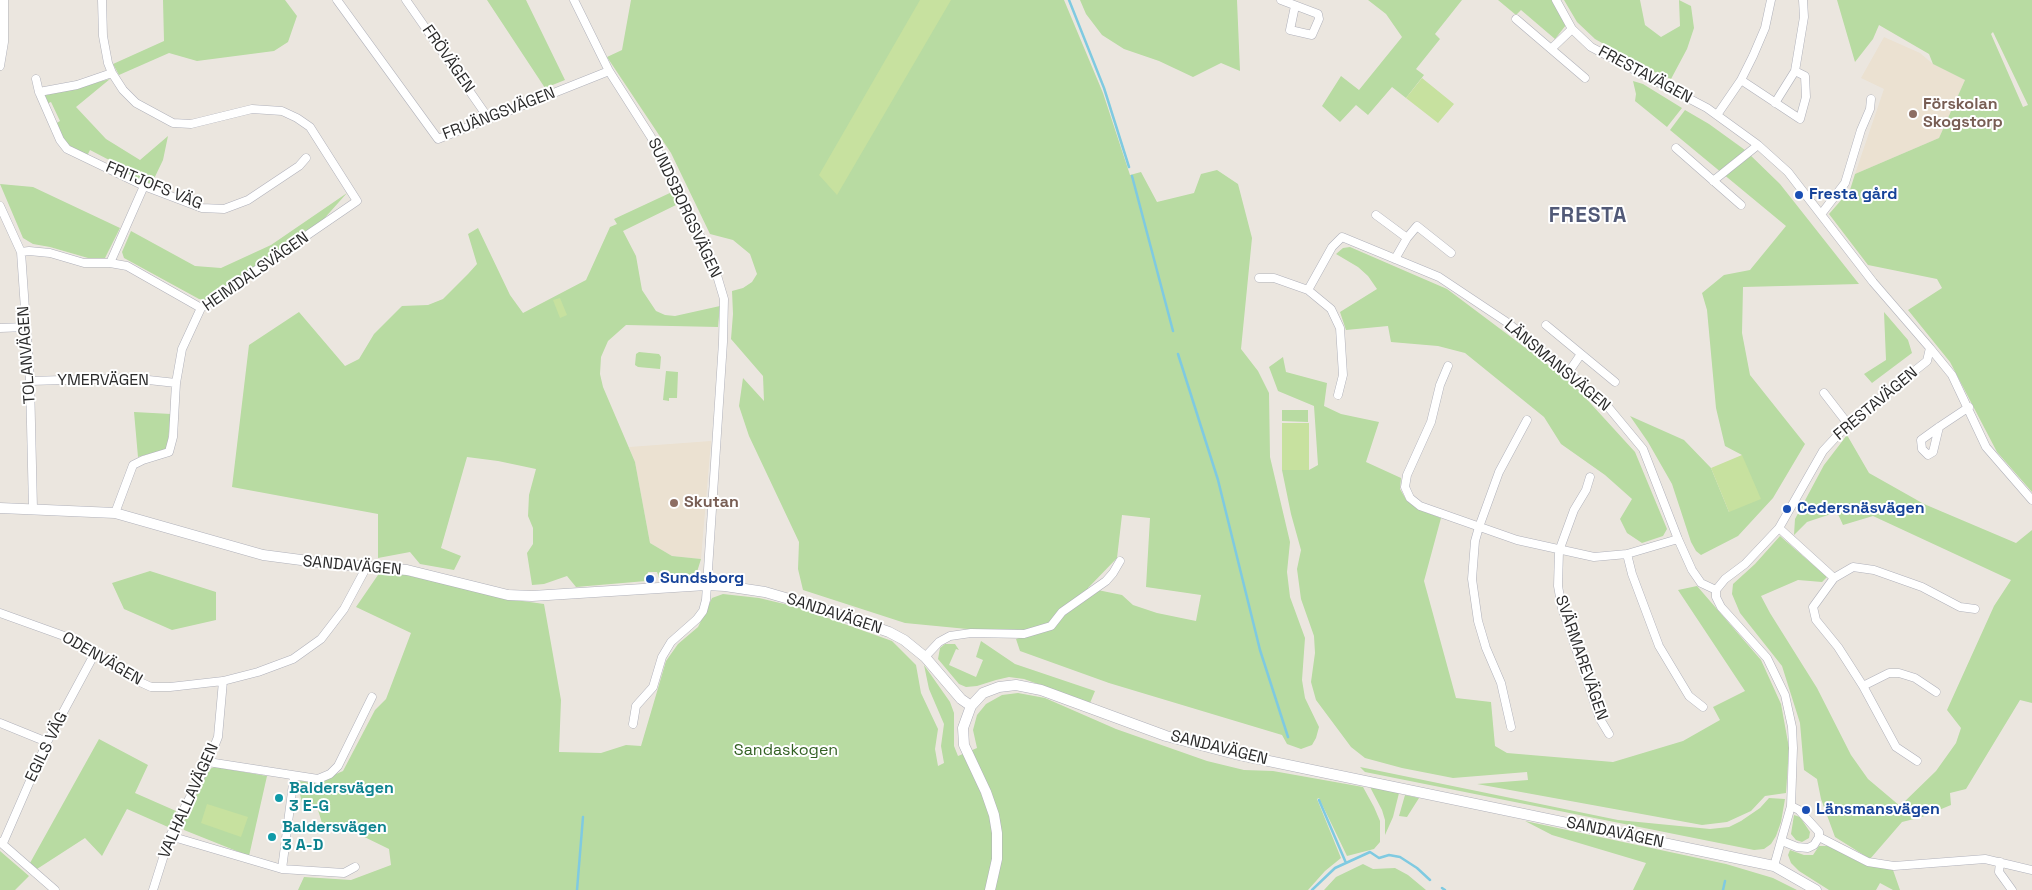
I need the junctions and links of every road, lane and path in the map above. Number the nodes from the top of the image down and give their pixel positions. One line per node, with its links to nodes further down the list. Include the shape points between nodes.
1 (4, 0): 14 (street, via 4,42)
2 (102, 0): 17 (street, via 103,36)
3 (337, 0): 25 (street, FRUÄNGSVÄGEN, via 438,139)
4 (406, 0): 25 (street, FRÖVÄGEN)
5 (574, 0): 15 (street, SUNDSBORGSVÄGEN)
6 (1281, 0): 10 (street)
7 (1556, 0): 12 (street, FRESTAVÄGEN)
8 (1771, 0): 20 (street, via 1765,28)
9 (1803, 0): 16 (street, via 1804,17)
10 (1295, 6)
11 (1516, 19): 13 (street)
12 (1572, 28): 13 (street); 24 (street, FRESTAVÄGEN, via 1591,47)
13 (1551, 49): 18 (street)
14 (0, 66)
15 (609, 70): 25 (street, FRUÄNGSVÄGEN); 72 (street, SUNDSBORGSVÄGEN, via 651,137 713,262 724,299)
16 (1795, 71): 23 (street); 23 (street, via 1805,76 1806,97 1800,119)
17 (112, 73): 21 (street, via 77,85); 42 (street, HEIMDALSVÄGEN, via 136,103 173,124 191,124 252,108 282,111 298,118 310,127 357,201)
18 (1585, 78)
19 (36, 79): 21 (street, FRITJOFS VÄG)
20 (1741, 80): 23 (street); 24 (street)
21 (39, 92): 30 (street, FRITJOFS VÄG, via 67,149)
22 (1870, 99): 33 (street, via 1870,110 1845,183)
23 (1774, 103)
24 (1717, 115): 26 (street, FRESTAVÄGEN)
25 (489, 118)
26 (1758, 145): 29 (street); 33 (street, FRESTAVÄGEN, via 1788,172)
27 (1676, 148): 29 (street)
28 (306, 158): 30 (street, FRITJOFS VÄG, via 300,166 248,200 224,209 202,208)
29 (1713, 180): 31 (street)
30 (144, 186): 39 (street)
31 (1741, 205)
32 (0, 206): 36 (street, TOLANVÄGEN)
33 (1822, 214): 46 (street, FRESTAVÄGEN, via 1873,282)
34 (1376, 215): 35 (street)
35 (1407, 238): 37 (street, via 1417,226); 38 (street)
36 (21, 252): 39 (street, via 50,253 84,263); 44 (street, TOLANVÄGEN)
37 (1451, 253)
38 (1395, 259): 41 (street, LÄNSMANSVÄGEN, via 1342,237); 49 (street, LÄNSMANSVÄGEN, via 1439,277 1508,323)
39 (110, 263): 42 (street, via 127,266)
40 (1259, 278): 41 (street, via 1274,278)
41 (1308, 290): 54 (street, via 1330,309 1340,328 1343,374)
42 (201, 308): 52 (street, HEIMDALSVÄGEN, via 182,349)
43 (1546, 325): 47 (street)
44 (26, 327): 45 (street); 50 (street, TOLANVÄGEN)
45 (0, 328)
46 (1930, 348): 55 (street, via 1952,375); 57 (street, FRESTAVÄGEN, via 1927,361)
47 (1581, 354): 49 (street); 51 (street)
48 (1448, 366): 64 (street, via 1431,422 1407,475 1405,487 1410,498 1420,506)
49 (1568, 373): 66 (street, LÄNSMANSVÄGEN, via 1604,402 1643,449)
50 (30, 381): 52 (street, YMERVÄGEN, via 130,378); 62 (street, TOLANVÄGEN)
51 (1615, 382)
52 (176, 383): 63 (street, HEIMDALSVÄGEN, via 169,452 134,465)
53 (1824, 393): 57 (street)
54 (1338, 395)
55 (1969, 407): 58 (street); 60 (street, via 1986,446)
56 (1527, 420): 64 (street, via 1499,472)
57 (1848, 424): 65 (street, FRESTAVÄGEN, via 1822,451)
58 (1939, 428)
59 (1590, 477): 67 (street, SVÄRMAREVÄGEN)
60 (2032, 500)
61 (0, 508): 62 (street, SANDAVÄGEN)
62 (33, 508): 63 (street, SANDAVÄGEN)
63 (115, 513): 70 (street, SANDAVÄGEN, via 263,555 324,564)
64 (1479, 526): 67 (street); 86 (street, via 1472,579 1474,598 1486,648 1501,683)
65 (1779, 528): 71 (street); 73 (street, FRESTAVÄGEN, via 1746,564)
66 (1678, 539): 68 (street); 73 (street, LÄNSMANSVÄGEN, via 1692,570 1701,582)
67 (1559, 551): 68 (street, via 1594,557); 87 (street, SVÄRMAREVÄGEN, via 1558,586 1562,608 1600,720)
68 (1627, 554): 83 (street, via 1659,646 1689,696)
69 (1120, 560): 77 (street, via 1106,581 1062,612 1051,626 1024,634 950,636)
70 (367, 566): 72 (street, SANDAVÄGEN, via 407,570 524,596); 78 (street, ODENVÄGEN, via 344,609 321,639 293,658)
71 (1834, 578): 74 (street, via 1853,567 1868,568 1922,587 1960,607); 79 (street, via 1813,607 1816,620)
72 (706, 585): 77 (street, SANDAVÄGEN, via 796,600 889,632); 85 (street, via 703,611 671,642 662,657 654,686 636,706)
73 (1716, 590): 92 (street, via 1721,607 1767,658 1785,695 1793,748)
74 (1975, 609)
75 (0, 613): 76 (street, ODENVÄGEN, via 64,636)
76 (95, 653): 78 (street, ODENVÄGEN, via 151,687); 88 (street, EGILS VÄG)
77 (925, 657): 82 (street, SANDAVÄGEN)
78 (223, 681): 90 (street, VALHALLAVÄGEN, via 218,737)
79 (1863, 686): 80 (street, via 1889,673 1898,673 1915,678); 89 (street, via 1896,747)
80 (1936, 692)
81 (372, 697): 91 (street, via 338,766 318,779)
82 (971, 706): 99 (street, SANDAVÄGEN, via 983,693 1016,685 1041,690 1166,736 1236,754); 104 (street, via 964,728 964,745 986,792 997,833 997,859)
83 (1703, 707)
84 (0, 723): 88 (street)
85 (633, 724)
86 (1511, 727)
87 (1609, 734)
88 (47, 742): 96 (street, EGILS VÄG)
89 (1917, 761)
90 (208, 762): 91 (street); 93 (street, VALHALLAVÄGEN)
91 (294, 776): 100 (street)
92 (1790, 806): 94 (street, via 1800,810 1819,832); 95 (street)
93 (170, 836): 100 (street); 103 (street, VALHALLAVÄGEN)
94 (1819, 837): 95 (street, via 1808,848); 97 (street, via 1868,862 1885,865 1985,859)
95 (1782, 841): 99 (street)
96 (2, 842): 102 (street)
97 (2000, 862): 101 (street); 106 (street, via 1999,872)
98 (355, 866): 100 (street, via 344,873)
99 (1774, 866): 105 (street)
100 (282, 869)
101 (2032, 870)
102 (55, 890)
103 (153, 890)
104 (990, 890)
105 (1816, 890)
106 (2012, 890)

